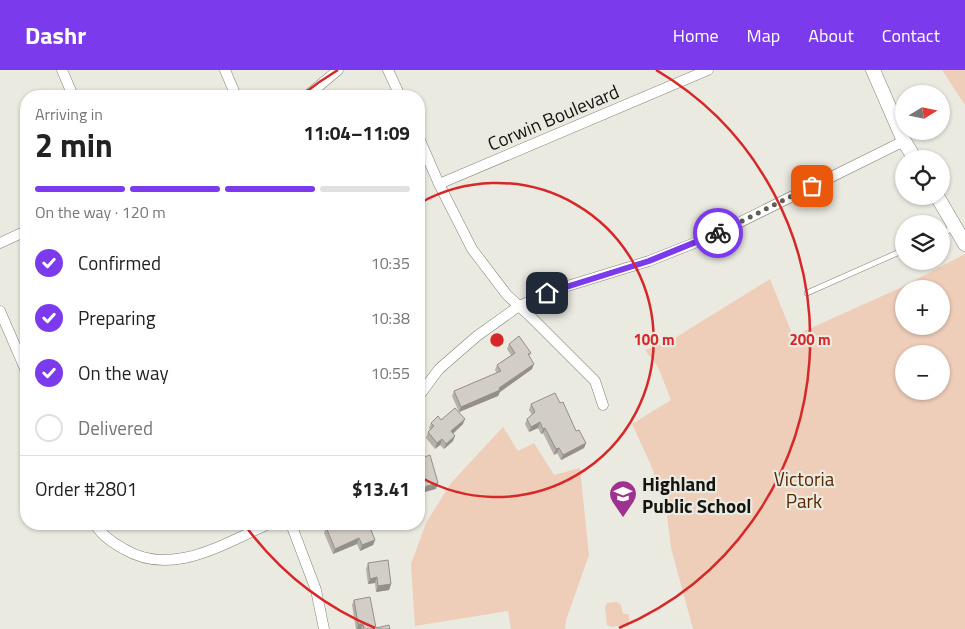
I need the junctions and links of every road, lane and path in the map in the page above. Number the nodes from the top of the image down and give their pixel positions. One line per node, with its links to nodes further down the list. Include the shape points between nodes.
1 (62, 70): 7 (street)
2 (225, 70): 8 (street)
3 (338, 70): 9 (street)
4 (388, 70): 10 (street)
5 (708, 70): 14 (street, Corwin Boulevard)
6 (873, 70): 11 (main road)
7 (70, 90)
8 (233, 90)
9 (314, 90)
10 (397, 90)
11 (904, 141): 12 (main road); 23 (street, via 712,236 649,261 561,288)
12 (910, 150)
13 (425, 152): 14 (street)
14 (439, 184): 23 (street, via 472,250 506,295)
15 (942, 205): 16 (main road)
16 (955, 227): 17 (lane); 20 (main road)
17 (950, 230)
18 (20, 234): 19 (street)
19 (0, 243)
20 (965, 244)
21 (895, 254): 22 (lane)
22 (807, 293)
23 (519, 306): 26 (street, via 440,368); 27 (street, via 595,381)
24 (0, 311): 25 (street)
25 (20, 357)
26 (425, 388)
27 (603, 406)
28 (99, 530): 29 (street, via 114,544 132,554 162,561 185,559 208,551)
29 (248, 530)
30 (293, 530): 31 (street, via 316,590)
31 (324, 629)

